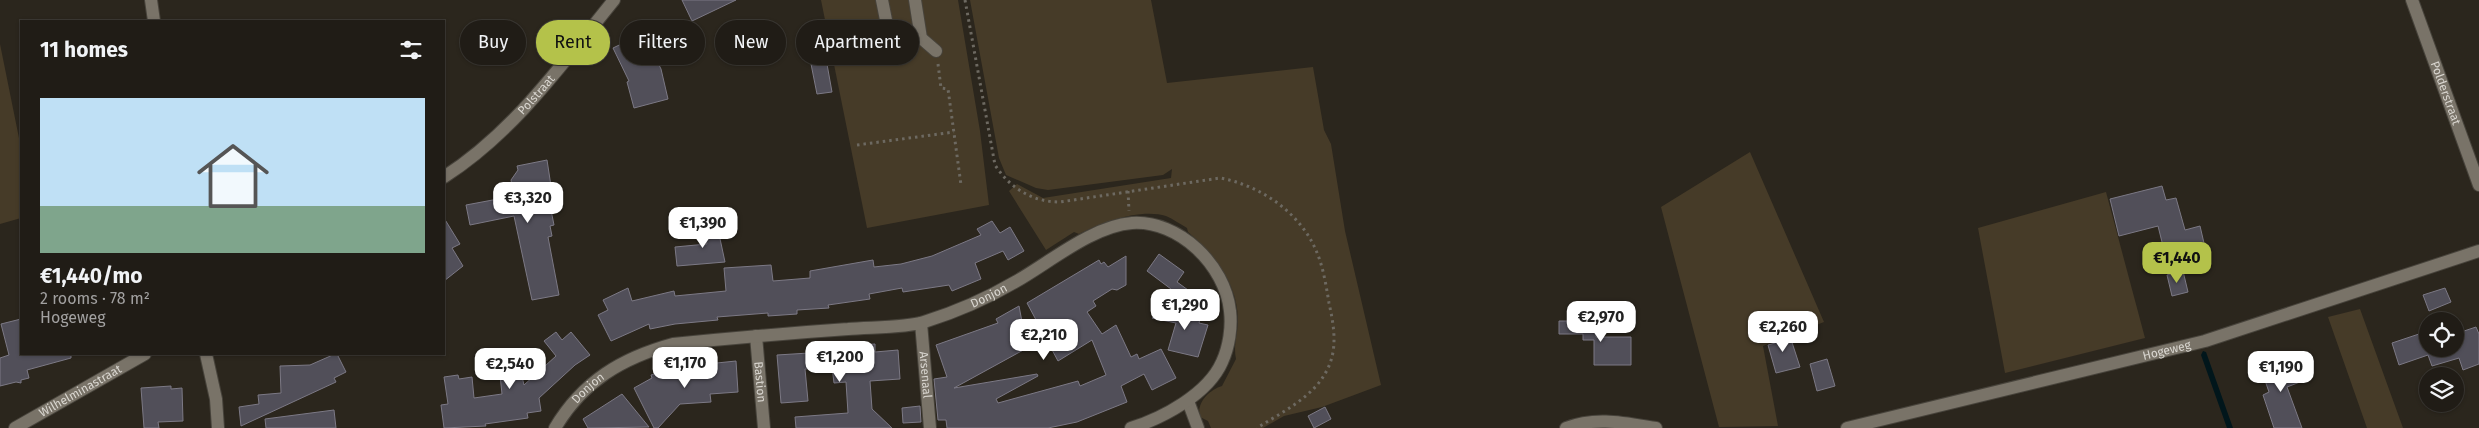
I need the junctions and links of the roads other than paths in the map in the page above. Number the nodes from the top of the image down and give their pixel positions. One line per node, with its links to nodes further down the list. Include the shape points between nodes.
1 (151, 0): 6 (street)
2 (614, 0): 9 (street, Polstraat, via 519,116 471,159)
3 (882, 0): 7 (street, via 890,40)
4 (915, 0): 7 (street)
5 (2412, 0): 10 (street, Polderstraat)
6 (154, 20)
7 (921, 38): 8 (street)
8 (936, 51)
9 (445, 176)
10 (2479, 185)
11 (2479, 251): 26 (street, Hogeweg, via 2205,340)
12 (921, 323): 13 (street, Donjon); 16 (street, Donjon, via 981,301 1104,230 1130,223 1157,226 1176,233 1202,253 1216,272 1230,311 1230,328 1222,363); 21 (street, Arsenaal)
13 (756, 336): 19 (street, Donjon, via 673,344 643,352 611,368 592,383 573,402); 20 (street, Bastion)
14 (144, 355): 17 (street, Wilhelminastraat)
15 (206, 355): 18 (street)
16 (1188, 401): 22 (street, Donjon); 23 (street)
17 (15, 428)
18 (218, 428)
19 (555, 428)
20 (764, 428)
21 (930, 428)
22 (1131, 428)
23 (1198, 428)
24 (1566, 428): 25 (street, via 1581,422 1610,421)
25 (1656, 428)
26 (1847, 428)

